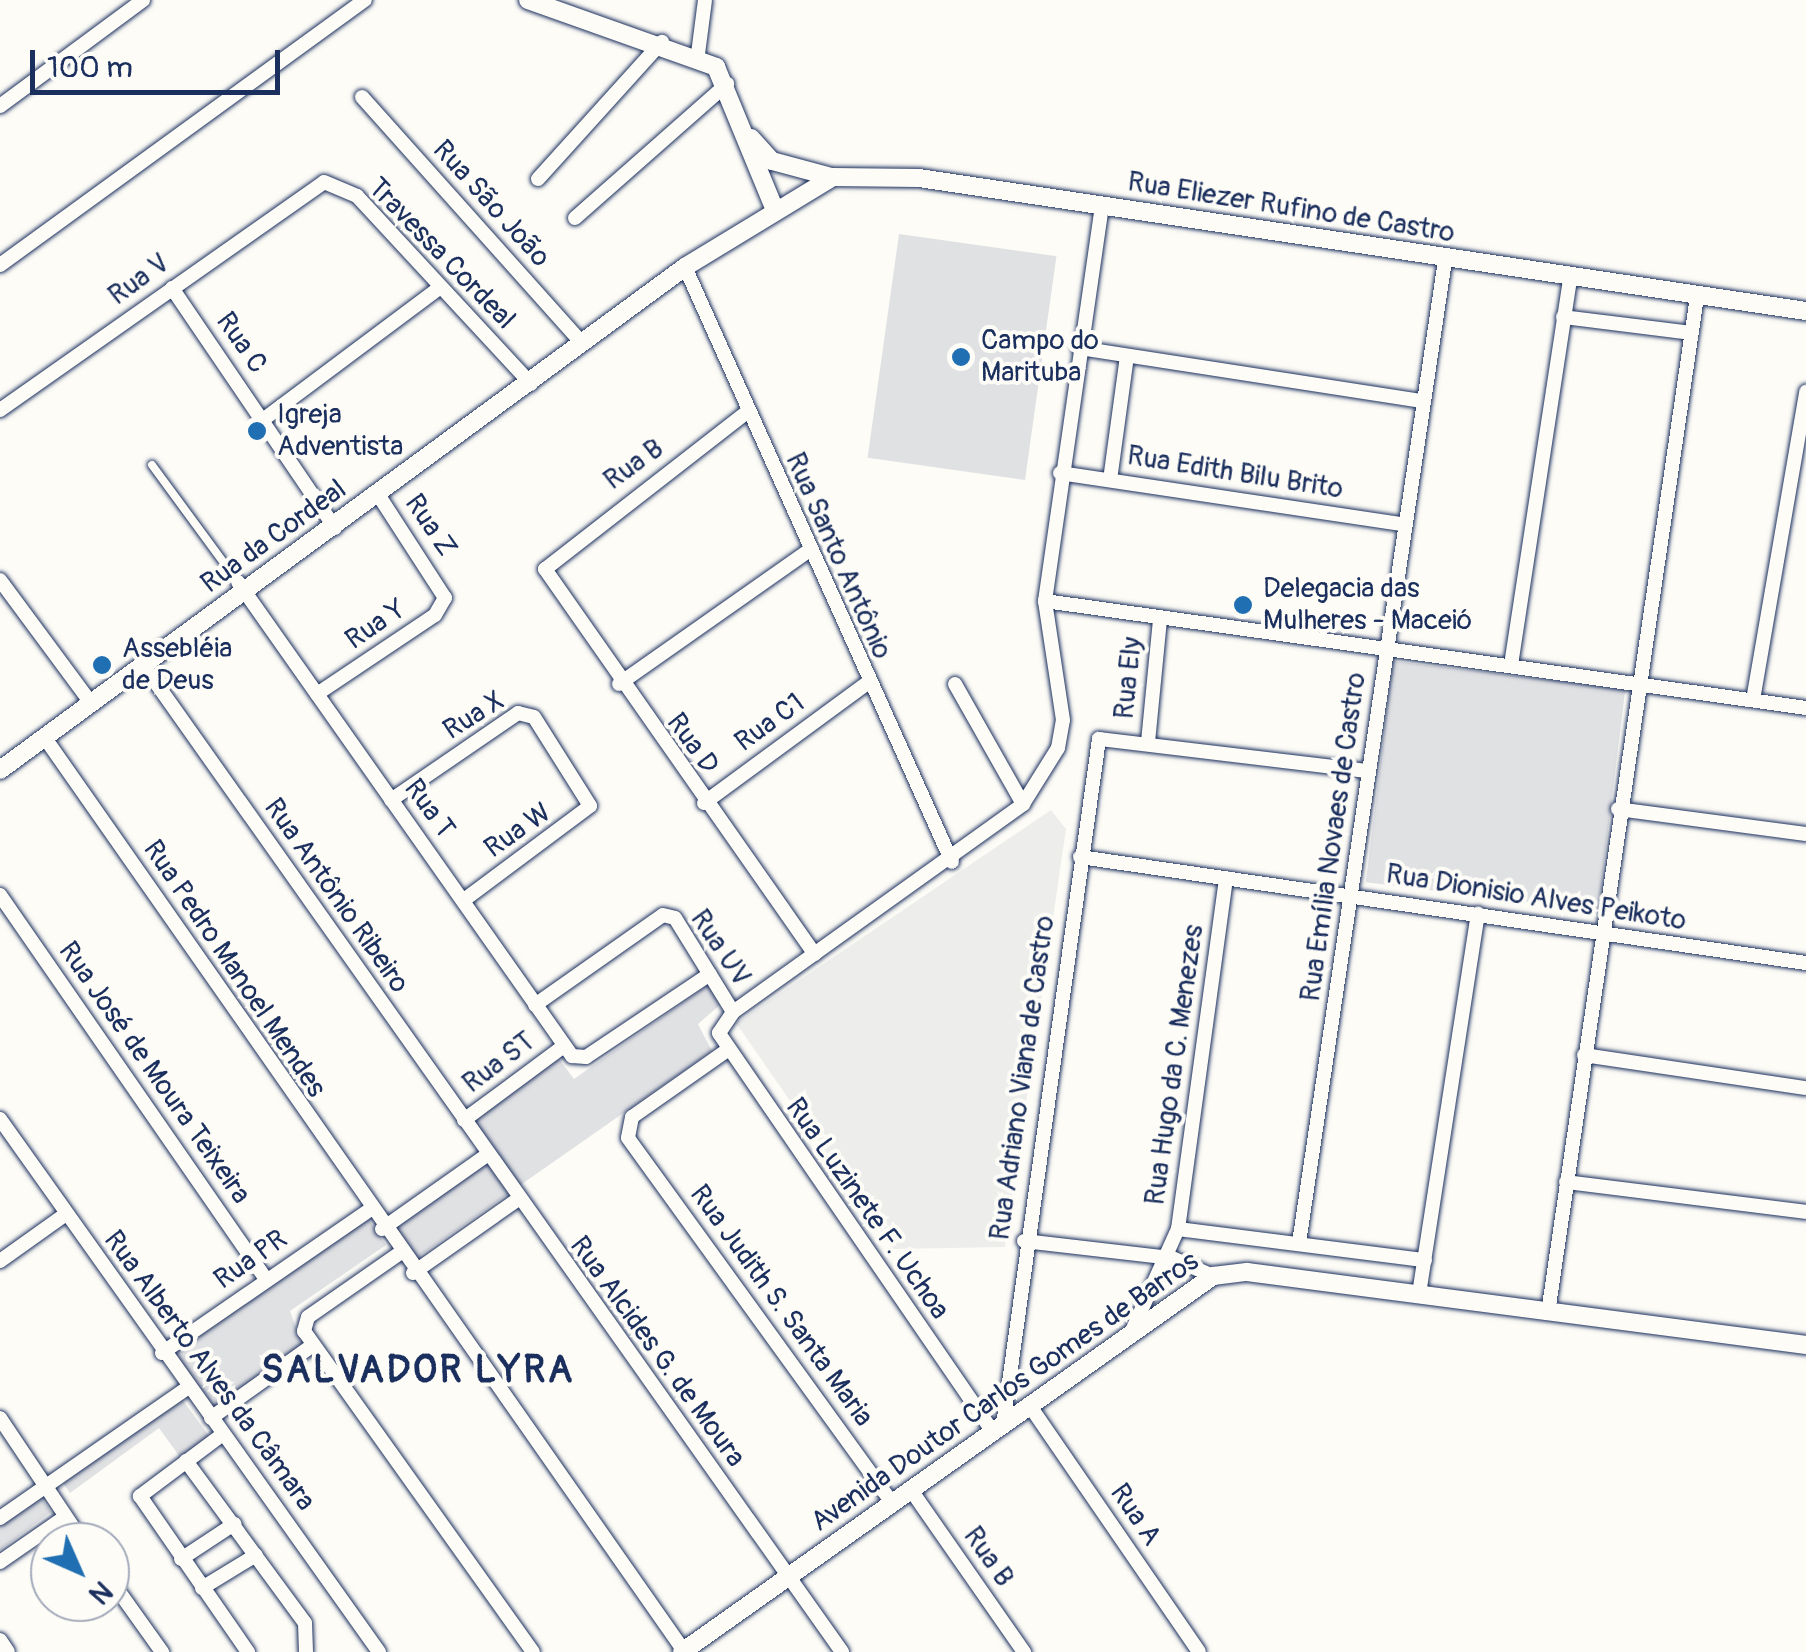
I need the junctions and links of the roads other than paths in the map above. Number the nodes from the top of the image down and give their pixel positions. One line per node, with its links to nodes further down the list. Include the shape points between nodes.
1 (144, 0): 10 (street)
2 (366, 0): 19 (street)
3 (528, 0): 5 (street)
4 (705, 0): 7 (street)
5 (550, 3): 6 (street)
6 (662, 41): 7 (street); 13 (street)
7 (698, 54): 8 (street)
8 (726, 84): 11 (street); 17 (street)
9 (362, 97): 28 (street, Rua São João)
10 (0, 106)
11 (745, 131): 12 (street, via 772,161); 15 (street)
12 (833, 177): 15 (street, Rua Eliezer Rufino de Castro); 16 (street, Rua Eliezer Rufino de Castro, via 919,178)
13 (538, 178)
14 (304, 188): 22 (street, Rua V); 23 (street, Travessa Cordeal, via 324,182 357,196)
15 (774, 205): 20 (street, Rua da Cordeal)
16 (1102, 207): 18 (street, Rua Eliezer Rufino de Castro); 29 (street)
17 (576, 218)
18 (1445, 260): 21 (street, Rua Eliezer Rufino de Castro); 33 (street, Rua Emília Novaes de Castro)
19 (0, 265)
20 (685, 268): 28 (street, Rua da Cordeal); 35 (street, Rua Santo Antônio)
21 (1570, 278): 24 (street, Rua Eliezer Rufino de Castro); 26 (street)
22 (172, 288): 34 (street, Rua V); 36 (street, Rua C)
23 (439, 288): 31 (street, Travessa Cordeal); 36 (street)
24 (1698, 296): 25 (street, Rua Eliezer Rufino de Castro); 27 (street)
25 (1806, 311)
26 (1563, 317): 27 (street); 53 (street)
27 (1691, 333): 54 (street)
28 (583, 344): 31 (street, Rua da Cordeal)
29 (1079, 348): 30 (street); 38 (street)
30 (1127, 356): 33 (street); 39 (street)
31 (531, 384): 40 (street, Rua da Cordeal)
32 (1806, 392): 59 (street)
33 (1422, 401): 41 (street, Rua Emília Novaes de Castro)
34 (0, 410)
35 (748, 412): 43 (street, Rua Santo Antônio); 44 (street, Rua B)
36 (264, 419): 42 (street, Rua C)
37 (152, 465): 47 (lane)
38 (1060, 473): 39 (street, Rua Edith Bilu Brito); 49 (street)
39 (1110, 480): 41 (street, Rua Edith Bilu Brito)
40 (379, 496): 42 (street, Rua da Cordeal); 46 (street, Rua Z)
41 (1402, 524): 51 (street, Rua Emília Novaes de Castro)
42 (336, 528): 47 (street, Rua da Cordeal)
43 (807, 552): 55 (street); 56 (street, Rua Santo Antônio)
44 (550, 558): 55 (street, Rua D, via 551,589)
45 (0, 580): 48 (street)
46 (440, 586): 58 (street, Rua Y, via 435,615)
47 (242, 587): 52 (street, Rua da Cordeal); 58 (street, Rua T)
48 (5, 597): 60 (street)
49 (1044, 602): 50 (street); 69 (street, via 1063,720 1058,748)
50 (1160, 619): 51 (street); 64 (street, Rua Ely)
51 (1386, 648): 53 (street); 66 (street, Rua Emília Novaes de Castro)
52 (144, 666): 60 (street, Rua da Cordeal); 90 (street, Rua Antônio Ribeiro)
53 (1510, 666): 54 (street)
54 (1634, 683): 59 (street); 70 (street)
55 (618, 684): 68 (street, Rua D)
56 (866, 684): 68 (street, Rua C1); 73 (street, Rua Santo Antônio)
57 (955, 684): 69 (street)
58 (317, 694): 67 (street, Rua T)
59 (1753, 700): 61 (street)
60 (91, 703): 63 (street, Rua da Cordeal)
61 (1806, 708)
62 (534, 717): 67 (street, Rua X, via 518,713); 77 (street, Rua W, via 588,797 586,814)
63 (45, 738): 65 (street, Rua da Cordeal); 94 (street, Rua Pedro Manoel Mendes)
64 (1148, 742): 66 (street); 72 (street, Rua Adriano Viana de Castro, via 1098,739)
65 (0, 770)
66 (1366, 771): 76 (street, Rua Emília Novaes de Castro)
67 (391, 800): 77 (street, Rua T)
68 (704, 803): 80 (street, Rua D)
69 (1024, 804): 73 (street)
70 (1618, 809): 71 (street); 79 (street)
71 (1806, 834)
72 (1080, 857): 74 (street, Rua Dionisio Alves Peikoto); 99 (street, Rua Adriano Viana de Castro)
73 (952, 862): 80 (street)
74 (1226, 878): 76 (street, Rua Dionisio Alves Peikoto); 98 (street, Rua Hugo da C. Menezes)
75 (0, 895): 107 (street, Rua José de Moura Teixeira)
76 (1351, 895): 78 (street, Rua Dionisio Alves Peikoto); 100 (street, Rua Emília Novaes de Castro)
77 (464, 900): 83 (street, Rua T)
78 (1478, 914): 79 (street, Rua Dionisio Alves Peikoto); 103 (street)
79 (1600, 933): 81 (street, Rua Dionisio Alves Peikoto); 87 (street)
80 (815, 954): 84 (street)
81 (1806, 963)
82 (710, 974): 83 (street, Rua UV, via 675,918 663,915); 84 (street, Rua UV); 85 (street, Rua ST, via 586,1057)
83 (535, 1005): 85 (street, Rua T)
84 (733, 1012): 86 (street, via 719,1033)
85 (568, 1051): 90 (street, Rua ST)
86 (726, 1051): 118 (street, Rua Luzinete F. Uchoa); 123 (street, Rua Judith S. Santa Maria, via 632,1117 628,1138)
87 (1584, 1056): 88 (street); 92 (street)
88 (1806, 1088)
89 (0, 1119): 96 (street, Rua Alberto Alves da Câmara)
90 (464, 1120): 91 (street, Rua Antônio Ribeiro)
91 (487, 1155): 93 (street, Rua Alcides G. de Moura); 97 (street)
92 (1566, 1182): 95 (street); 109 (street)
93 (517, 1200): 105 (street); 131 (street, Rua Alcides G. de Moura)
94 (369, 1210): 97 (street, Rua Pedro Manoel Mendes); 107 (street, Rua PR)
95 (1806, 1212)
96 (66, 1214): 104 (street); 113 (street, Rua Alberto Alves da Câmara)
97 (382, 1228): 101 (street, Rua Pedro Manoel Mendes)
98 (1178, 1229): 100 (street); 102 (street, Rua Hugo da C. Menezes)
99 (1024, 1241): 102 (street); 118 (street, Rua Adriano Viana de Castro)
100 (1299, 1243): 103 (street)
101 (400, 1252): 105 (street, Rua Pedro Manoel Mendes); 111 (street, via 308,1316 304,1332)
102 (1172, 1258): 106 (street); 110 (street, Rua Hugo da C. Menezes)
103 (1425, 1260): 108 (street)
104 (0, 1261)
105 (414, 1272): 135 (street, Rua Pedro Manoel Mendes)
106 (1214, 1276): 108 (street, Avenida Doutor Carlos Gomes de Barros); 110 (street, Avenida Doutor Carlos Gomes de Barros)
107 (266, 1280): 113 (street, Rua PR)
108 (1420, 1294): 109 (street, Avenida Doutor Carlos Gomes de Barros)
109 (1548, 1313): 112 (street, Avenida Doutor Carlos Gomes de Barros)
110 (1130, 1334): 115 (street, Avenida Doutor Carlos Gomes de Barros)
111 (313, 1345): 117 (street); 141 (street)
112 (1806, 1346)
113 (162, 1352): 114 (street, Rua Alberto Alves da Câmara)
114 (187, 1388): 117 (street, Rua Alberto Alves da Câmara); 121 (street)
115 (1030, 1406): 118 (street, Avenida Doutor Carlos Gomes de Barros); 144 (street, Rua A)
116 (0, 1418): 121 (street)
117 (212, 1418): 119 (street, Rua Alberto Alves da Câmara)
118 (998, 1429): 122 (street, Avenida Doutor Carlos Gomes de Barros)
119 (223, 1434): 120 (street); 140 (street, Rua Alberto Alves da Câmara)
120 (186, 1461): 127 (street); 129 (street, via 141,1502)
121 (45, 1486): 124 (street); 125 (street)
122 (911, 1490): 123 (street, Avenida Doutor Carlos Gomes de Barros); 143 (street, Rua B)
123 (892, 1503): 131 (street, Avenida Doutor Carlos Gomes de Barros)
124 (65, 1517): 126 (street); 130 (street)
125 (0, 1518)
126 (69, 1522)
127 (234, 1524): 128 (street); 129 (street)
128 (256, 1555): 132 (street); 139 (street, via 305,1622)
129 (181, 1559): 132 (street)
130 (0, 1562)
131 (789, 1576): 135 (street, Avenida Doutor Carlos Gomes de Barros); 142 (street)
132 (202, 1588): 138 (street)
133 (130, 1607): 137 (street)
134 (0, 1640): 136 (street)
135 (683, 1651)
136 (8, 1652)
137 (162, 1652)
138 (248, 1652)
139 (306, 1652)
140 (379, 1652)
141 (533, 1652)
142 (842, 1652)
143 (1024, 1652)
144 (1199, 1652)

